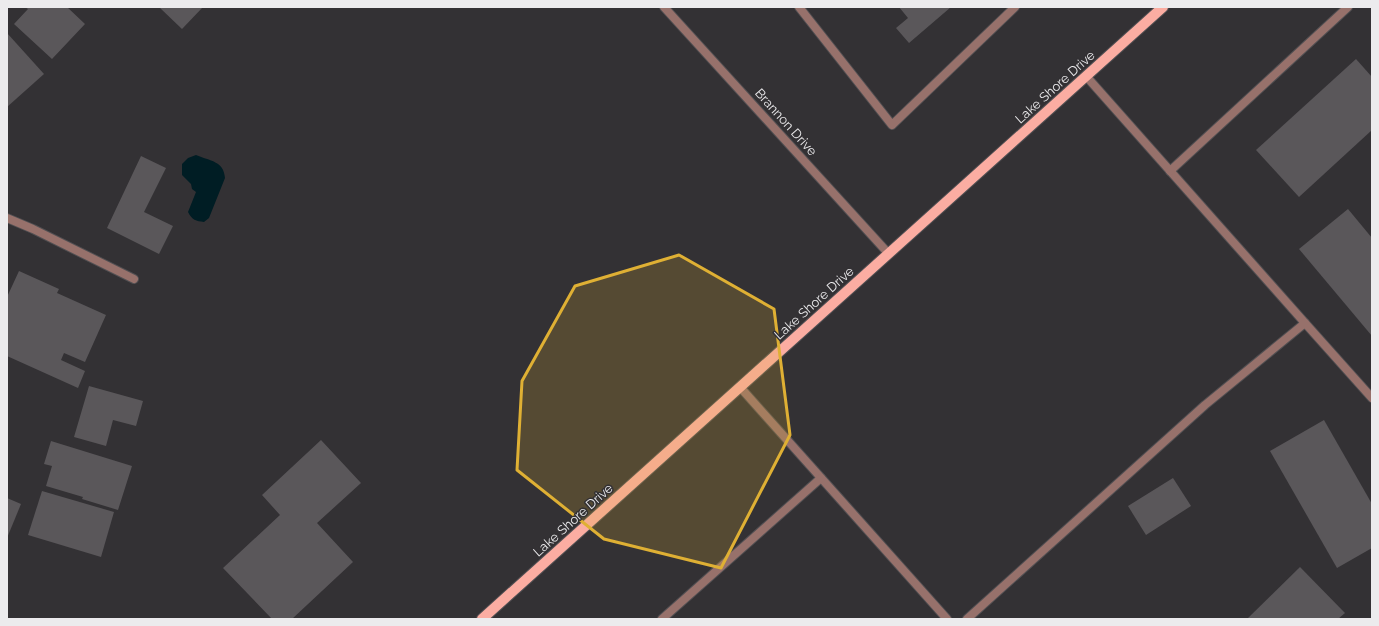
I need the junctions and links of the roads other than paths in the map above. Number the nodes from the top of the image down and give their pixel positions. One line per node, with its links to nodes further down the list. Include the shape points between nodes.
1 (664, 7): 9 (street, Brannon Drive)
2 (799, 7): 3 (street, via 892,125)
3 (1014, 7)
4 (1163, 7): 6 (main road, Lake Shore Drive)
5 (1348, 7): 7 (street)
6 (1086, 76): 7 (street); 9 (main road, Lake Shore Drive)
7 (1170, 171): 11 (street)
8 (7, 218): 10 (street)
9 (888, 253): 12 (main road, Lake Shore Drive)
10 (134, 279)
11 (1305, 323): 13 (street); 18 (street, via 1205,405)
12 (740, 387): 14 (street); 15 (main road, Lake Shore Drive)
13 (1372, 398)
14 (821, 478): 16 (street); 17 (street)
15 (482, 619)
16 (662, 619)
17 (947, 619)
18 (967, 619)

